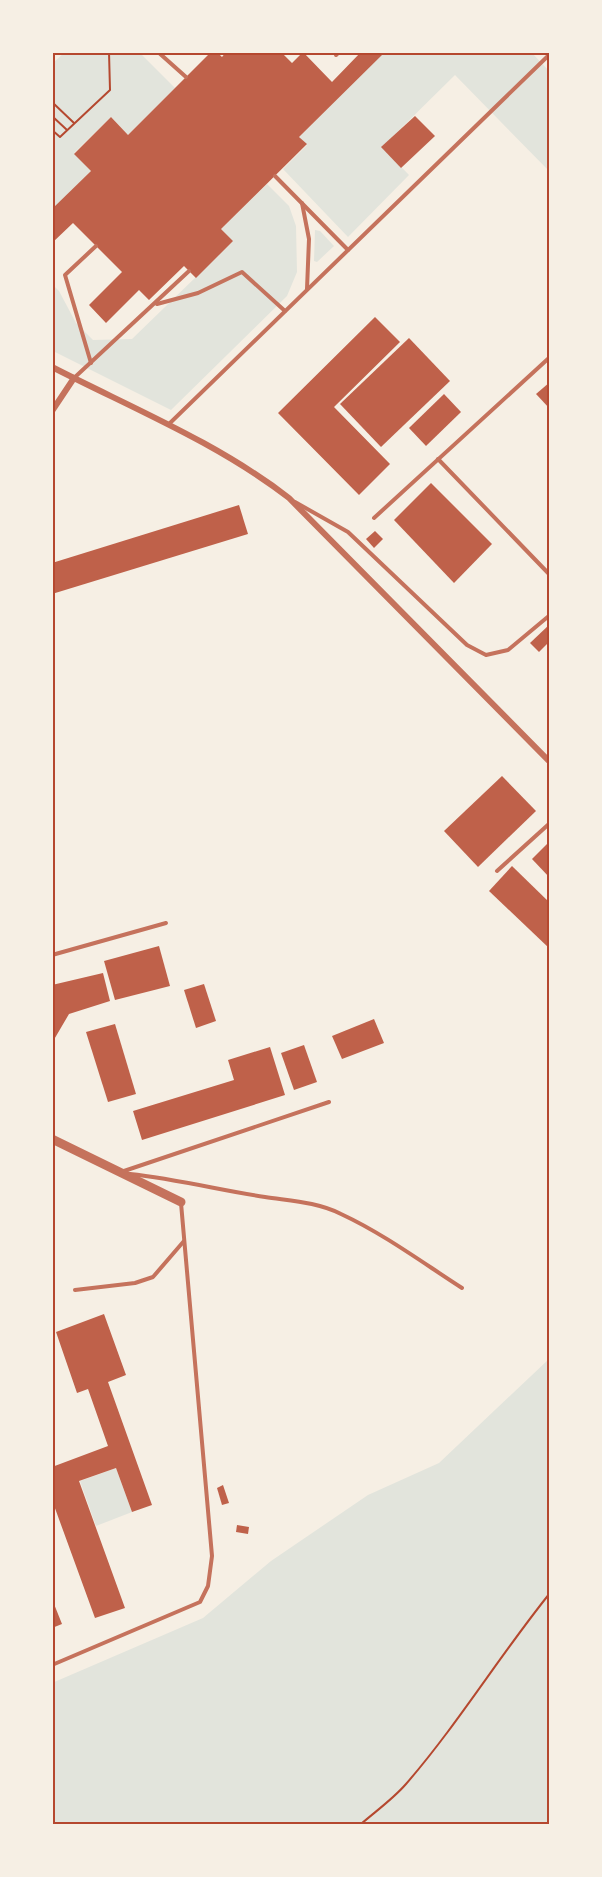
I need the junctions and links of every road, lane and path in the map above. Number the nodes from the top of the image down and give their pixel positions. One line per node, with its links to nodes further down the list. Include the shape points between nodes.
1 (109, 52): 7 (path, via 110,90)
2 (158, 52): 4 (lane)
3 (549, 54): 13 (lane)
4 (186, 77)
5 (52, 102): 7 (path)
6 (52, 116): 9 (path)
7 (74, 123): 9 (path)
8 (52, 130): 9 (path, via 60,137)
9 (67, 130)
10 (275, 176): 11 (lane)
11 (302, 202): 13 (lane); 15 (lane, via 309,239)
12 (96, 246): 19 (lane, via 65,275)
13 (348, 250): 15 (lane)
14 (189, 271): 16 (lane)
15 (307, 290): 17 (lane)
16 (154, 304): 17 (lane, via 198,293 242,272); 19 (lane)
17 (285, 311): 24 (lane)
18 (549, 357): 25 (lane)
19 (91, 363): 21 (lane)
20 (52, 367): 21 (street)
21 (74, 378): 22 (street); 24 (street)
22 (56, 400): 23 (street)
23 (52, 411)
24 (169, 424): 26 (street)
25 (438, 459): 27 (lane); 28 (lane)
26 (289, 498): 29 (lane, via 348,532 467,645 486,655 508,650); 30 (street)
27 (375, 519)
28 (549, 575)
29 (549, 615)
30 (549, 762)
31 (549, 823): 32 (lane)
32 (497, 871)
33 (166, 923): 34 (lane)
34 (52, 955)
35 (328, 1102): 37 (lane)
36 (52, 1139): 37 (street)
37 (120, 1172): 38 (street); 40 (lane, via 309,1202 340,1213)
38 (181, 1203): 39 (lane)
39 (185, 1240): 41 (lane, via 153,1277); 43 (lane, via 212,1556 208,1586 200,1602)
40 (462, 1288)
41 (75, 1290)
42 (549, 1593): 44 (path, via 405,1786)
43 (52, 1665)
44 (361, 1824)

